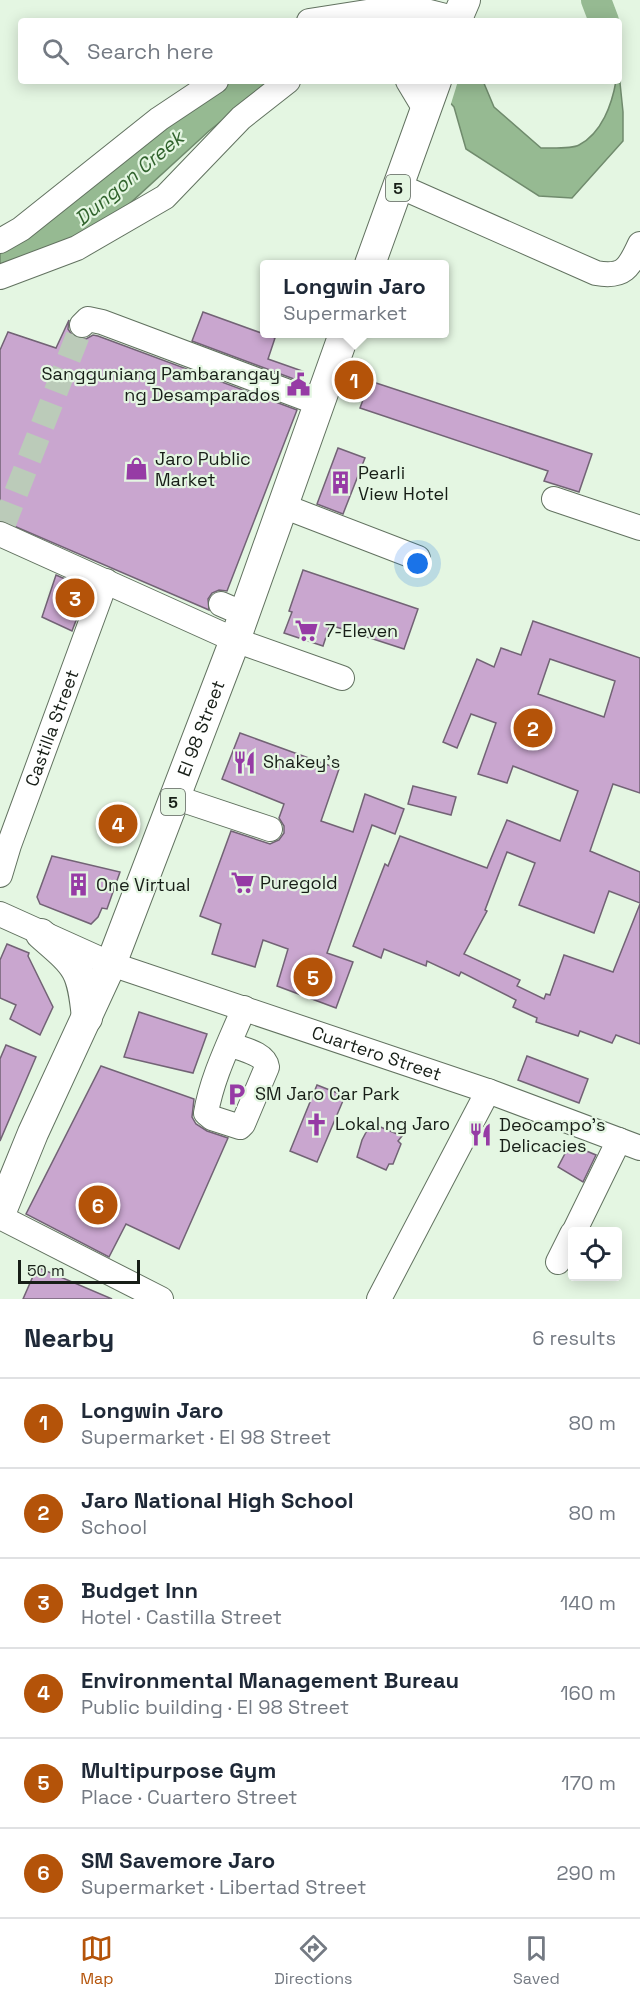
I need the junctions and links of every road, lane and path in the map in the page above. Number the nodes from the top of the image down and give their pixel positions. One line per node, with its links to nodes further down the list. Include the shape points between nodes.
1 (459, 13): 2 (street, via 406,6)
2 (328, 18)
3 (212, 84): 9 (street, via 159,119 21,229)
4 (284, 84): 12 (street, via 241,118 165,197 77,248)
5 (410, 84): 7 (street)
6 (435, 84): 7 (main road, 5)
7 (426, 111): 8 (main road, 5)
8 (399, 186): 10 (street, via 596,273 620,273 630,266); 11 (main road, 5)
9 (0, 241)
10 (640, 244)
11 (371, 260)
12 (0, 277)
13 (85, 322): 15 (street, via 102,322)
14 (342, 338): 15 (main road, El 98 Street / 5)
15 (309, 411): 17 (main road, El 98 Street / 5)
16 (554, 499): 18 (street)
17 (283, 506): 20 (street); 22 (main road, El 98 Street / 5)
18 (640, 528)
19 (1, 531): 21 (street)
20 (418, 558)
21 (106, 581): 22 (street); 26 (street, Castilla Street)
22 (233, 619): 23 (street); 24 (main road, El 98 Street / 5)
23 (342, 678)
24 (174, 798): 25 (street); 29 (main road, El 98 Street / 5)
25 (270, 829)
26 (0, 875)
27 (0, 914): 28 (street, Cuartero Street)
28 (41, 934): 29 (street, Cuartero Street); 31 (main road, via 79,971)
29 (111, 964): 30 (street, Cuartero Street); 31 (main road, El 98 Street / 5)
30 (244, 1008): 32 (street); 33 (street, Cuartero Street)
31 (87, 1018): 35 (main road, El 98 Street / 5, via 33,1133)
32 (229, 1044)
33 (488, 1091): 34 (street, Cuartero Street); 40 (street)
34 (629, 1144): 36 (street)
35 (0, 1216): 39 (street)
36 (576, 1227)
37 (568, 1242): 38 (street)
38 (558, 1262)
39 (161, 1299)
40 (379, 1299)

